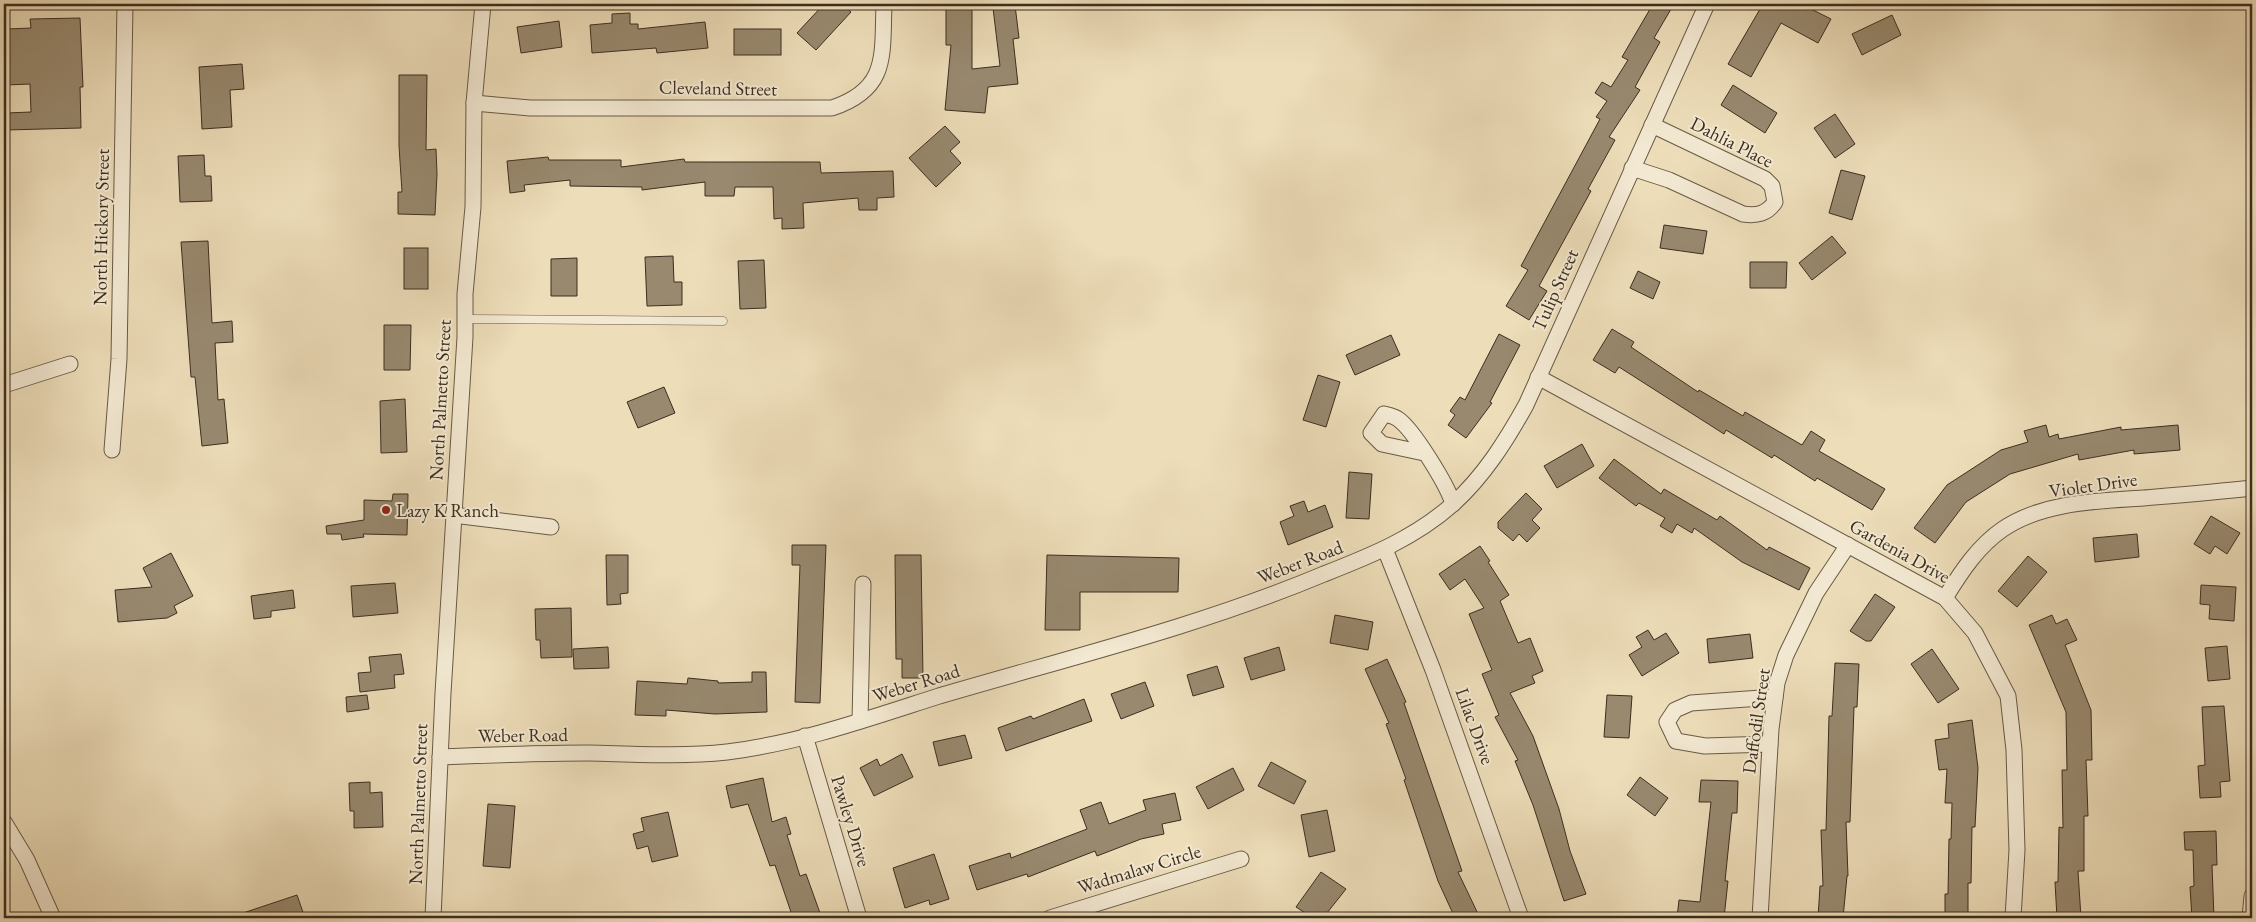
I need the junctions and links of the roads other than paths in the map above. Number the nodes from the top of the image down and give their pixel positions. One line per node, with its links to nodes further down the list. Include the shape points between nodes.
1 (124, 4): 13 (street, North Hickory Street, via 119,359)
2 (483, 4): 5 (street, North Palmetto Street)
3 (884, 4): 5 (street, Cleveland Street, via 882,56 871,85 860,96 832,108 530,108)
4 (1707, 4): 6 (street, Tulip Street)
5 (474, 103): 8 (street, North Palmetto Street)
6 (1652, 125): 7 (street, Tulip Street); 7 (street, Dahlia Place, via 1765,179 1772,186 1775,202 1762,214 1743,214 1669,180)
7 (1632, 168): 11 (street, Tulip Street)
8 (465, 319): 9 (lane); 17 (street, North Palmetto Street)
9 (723, 321)
10 (70, 364): 12 (street)
11 (1538, 377): 16 (street, Tulip Street, via 1526,405 1494,459); 19 (street, Gardenia Drive)
12 (4, 385)
13 (112, 450)
14 (1424, 453): 16 (street, via 1450,491)
15 (2252, 488): 22 (street, Violet Drive, via 2078,503 2029,516 2004,529 1982,547)
16 (1453, 504): 20 (street, Tulip Street)
17 (453, 515): 18 (street); 27 (street, North Palmetto Street)
18 (551, 527)
19 (1848, 545): 22 (street, Gardenia Drive); 23 (street, Daffodil Street, via 1816,593 1786,655)
20 (1385, 550): 24 (street, Weber Road, via 1207,619); 35 (street, Lilac Drive, via 1433,670)
21 (863, 584): 24 (street)
22 (1945, 598): 37 (street, Gardenia Drive, via 1975,633 2008,696 2014,750 2017,850)
23 (1775, 698): 26 (street, Daffodil Street); 26 (street, via 1691,703 1675,710 1667,722 1676,741 1705,746)
24 (860, 721): 25 (street, Weber Road)
25 (805, 736): 27 (street, Weber Road, via 726,752); 33 (street, Pawley Drive)
26 (1770, 744): 36 (street, Daffodil Street)
27 (440, 757): 32 (street, North Palmetto Street)
28 (4, 822): 31 (street, via 27,860)
29 (1241, 859): 34 (street, Wadmalaw Circle)
30 (2252, 896): 38 (street)
31 (53, 918)
32 (433, 918)
33 (859, 918)
34 (1050, 918)
35 (1522, 918)
36 (1760, 918)
37 (2013, 918)
38 (2250, 918)

